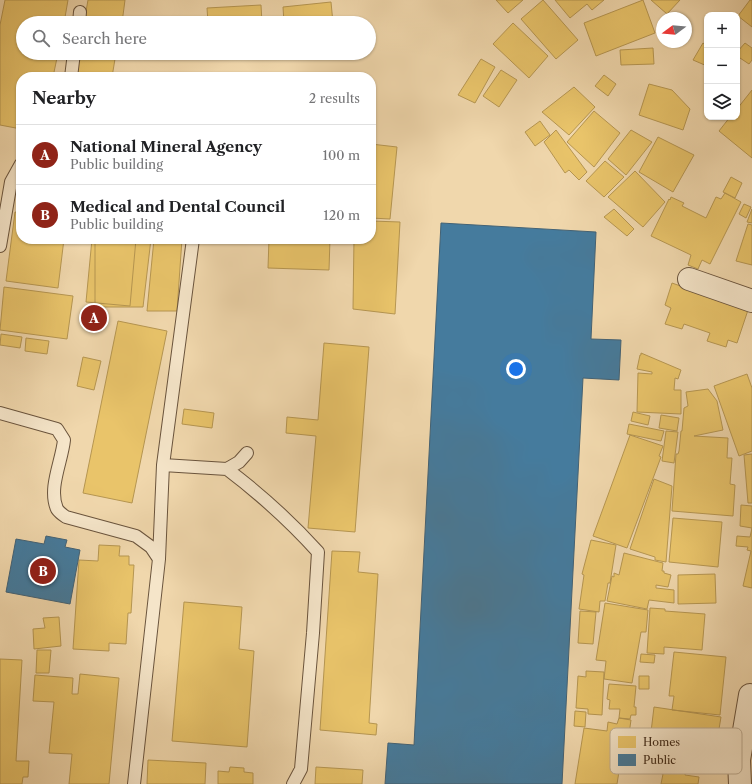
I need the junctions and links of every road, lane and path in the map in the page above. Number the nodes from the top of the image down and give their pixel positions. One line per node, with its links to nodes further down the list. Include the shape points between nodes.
1 (73, 60): 2 (lane)
2 (72, 72)
3 (16, 173): 5 (lane, via 11,182)
4 (192, 244): 10 (lane)
5 (0, 246)
6 (689, 280): 7 (street)
7 (752, 300)
8 (0, 413): 12 (lane, via 57,429 64,440 54,496 58,510 66,517 136,536 151,546)
9 (247, 453): 11 (lane, via 239,462)
10 (163, 465): 11 (lane); 12 (lane)
11 (227, 469): 17 (lane, via 254,489 298,529 318,552 301,769)
12 (159, 559): 16 (lane)
13 (750, 695): 14 (street)
14 (742, 742)
15 (740, 774): 18 (street)
16 (134, 784)
17 (293, 784)
18 (740, 784)

